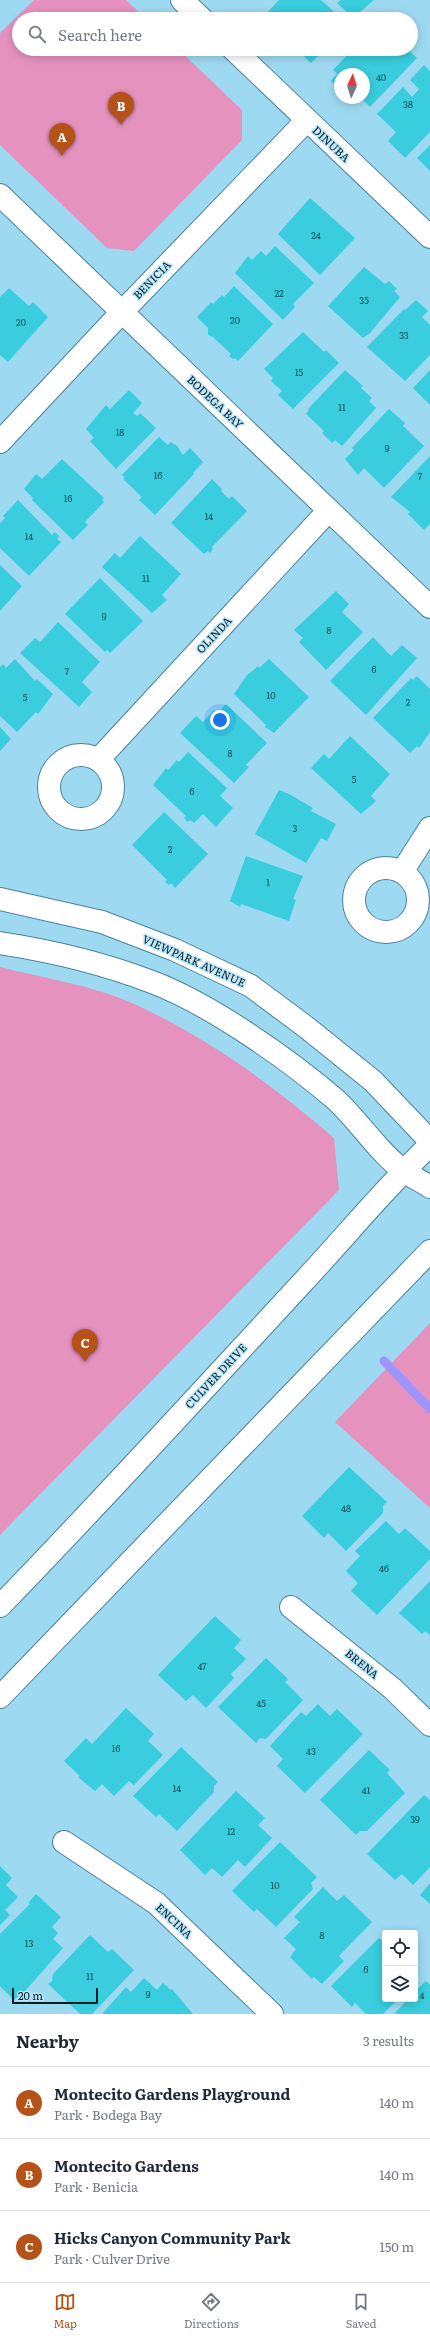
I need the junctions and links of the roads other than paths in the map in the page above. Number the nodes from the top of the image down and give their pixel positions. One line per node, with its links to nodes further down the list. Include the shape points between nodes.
1 (240, 56): 2 (street, DINUBA)
2 (306, 120): 4 (street, DINUBA); 5 (street, BENICIA)
3 (0, 195): 5 (street, BODEGA BAY)
4 (430, 237)
5 (121, 313): 6 (street, BENICIA); 7 (street, BODEGA BAY)
6 (0, 442)
7 (329, 510): 8 (street, BODEGA BAY); 9 (street, OLINDA)
8 (430, 607)
9 (98, 760)
10 (430, 828): 11 (street)
11 (402, 872)
12 (0, 899): 14 (street, VIEWPARK AVENUE, via 102,922 175,950 251,986 373,1081)
13 (0, 943): 16 (street, via 91,962 153,982 199,1004 266,1048 335,1100)
14 (430, 1141)
15 (430, 1145): 16 (street, CULVER DRIVE)
16 (403, 1170): 17 (street); 19 (street, CULVER DRIVE, via 318,1267)
17 (430, 1187)
18 (430, 1251): 21 (street)
19 (0, 1606)
20 (291, 1607): 22 (street, BRENA, via 393,1689)
21 (0, 1697)
22 (430, 1725)
23 (64, 1842): 24 (street, ENCINA, via 156,1903)
24 (272, 2014)

